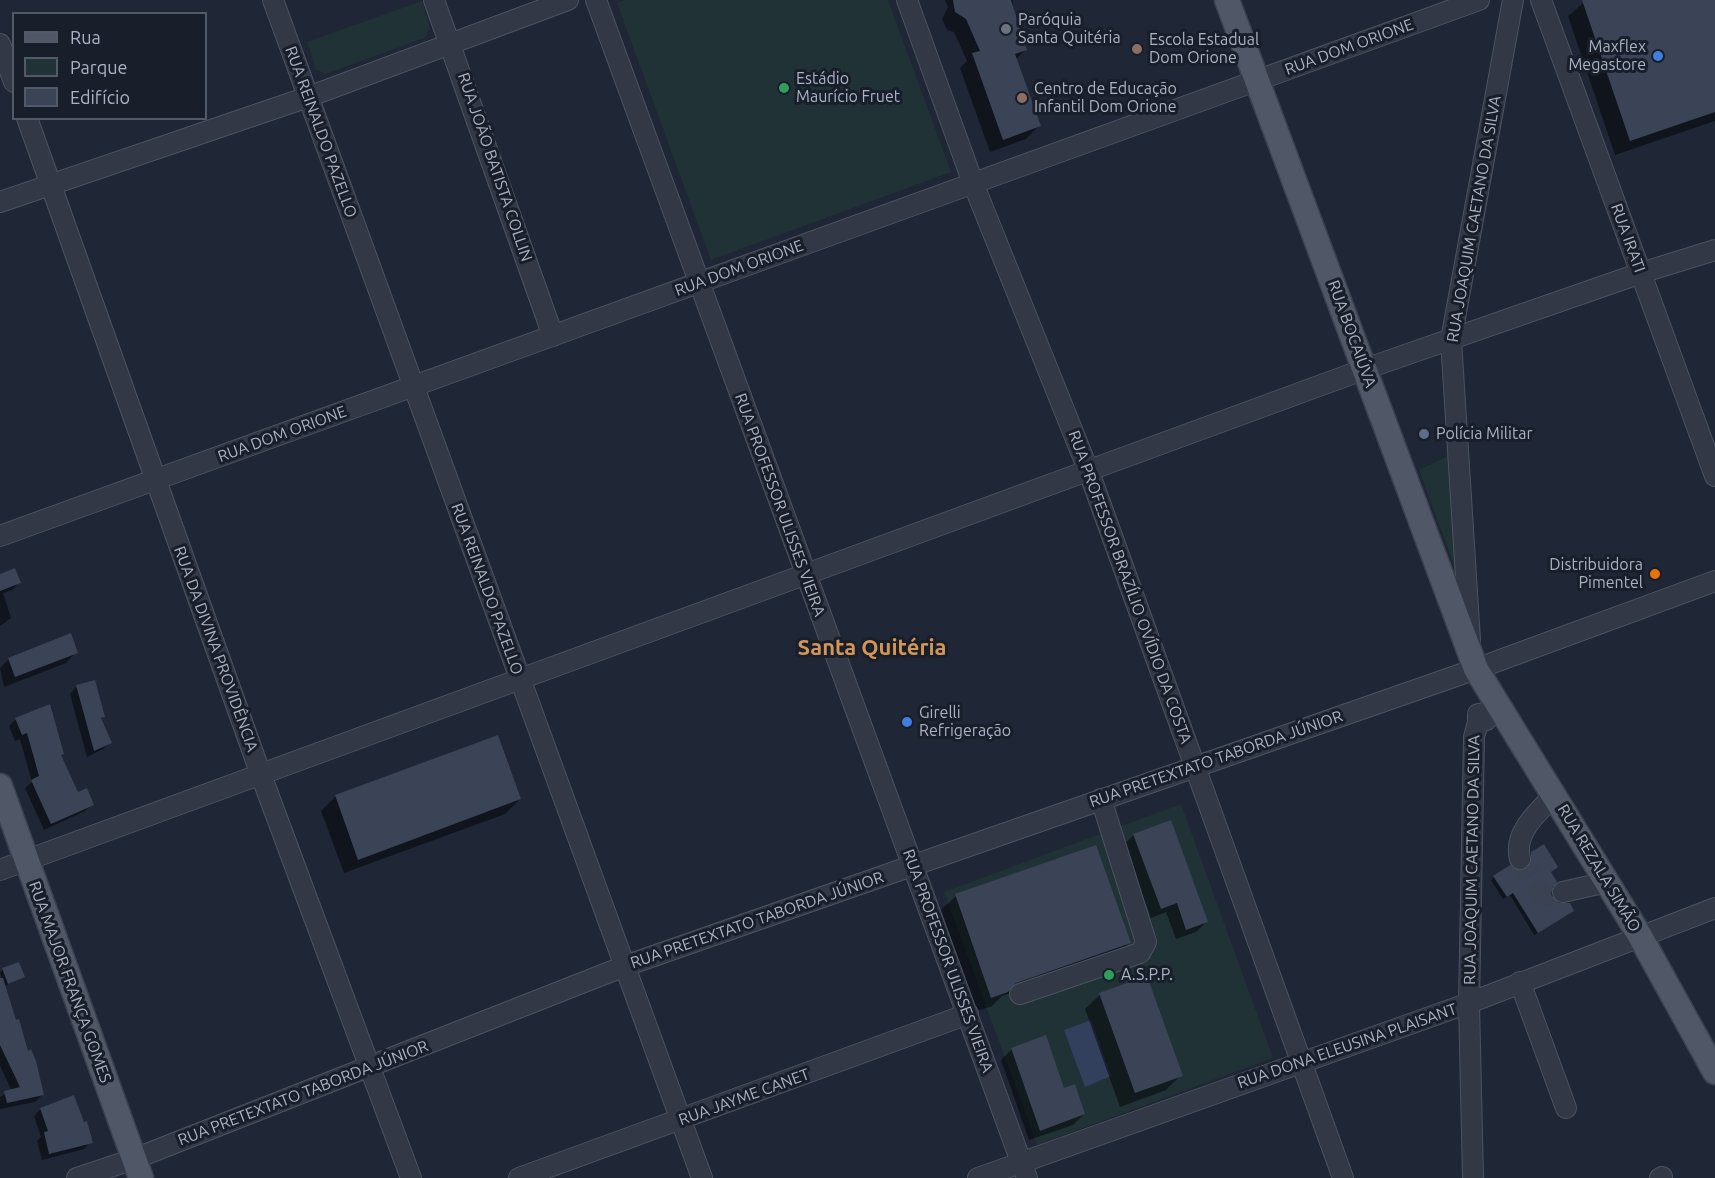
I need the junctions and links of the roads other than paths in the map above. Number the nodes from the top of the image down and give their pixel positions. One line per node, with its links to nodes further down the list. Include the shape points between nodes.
1 (273, 0): 14 (street, RUA REINALDO PAZELLO)
2 (434, 0): 11 (street, RUA JOÃO BATISTA COLLIN)
3 (568, 0): 11 (street)
4 (596, 0): 21 (street, RUA PROFESSOR ULISSES VIEIRA)
5 (907, 0): 16 (street, RUA PROFESSOR BRAZÍLIO OVÍDIO DA COSTA)
6 (1227, 0): 13 (main road, RUA BOCAIÚVA)
7 (1479, 0): 13 (street, RUA DOM ORIONE)
8 (1513, 0): 23 (street, RUA JOAQUIM CAETANO DA SILVA)
9 (1541, 0): 20 (street, RUA IRATI)
10 (0, 44): 12 (street)
11 (452, 45): 14 (street); 22 (street, RUA JOÃO BATISTA COLLIN)
12 (12, 77)
13 (1257, 80): 16 (street, RUA DOM ORIONE); 24 (main road, RUA BOCAIÚVA)
14 (308, 97): 17 (street); 25 (street, RUA REINALDO PAZELLO)
15 (28, 120): 17 (street, RUA DA DIVINA PROVIDÊNCIA)
16 (973, 183): 21 (street, RUA DOM ORIONE); 26 (street, RUA PROFESSOR BRAZÍLIO OVÍDIO DA COSTA)
17 (51, 185): 18 (street); 28 (street, RUA DA DIVINA PROVIDÊNCIA)
18 (0, 202)
19 (1715, 250): 20 (street)
20 (1641, 273): 23 (street); 27 (street, RUA IRATI)
21 (699, 283): 22 (street, RUA DOM ORIONE); 30 (street, RUA PROFESSOR ULISSES VIEIRA)
22 (553, 336): 25 (street, RUA DOM ORIONE)
23 (1450, 340): 24 (street); 32 (street, RUA JOAQUIM CAETANO DA SILVA)
24 (1365, 369): 26 (street); 32 (main road, RUA BOCAIÚVA)
25 (414, 386): 28 (street, RUA DOM ORIONE); 33 (street, RUA REINALDO PAZELLO)
26 (1089, 472): 30 (street); 35 (street, RUA PROFESSOR BRAZÍLIO OVÍDIO DA COSTA)
27 (1715, 477)
28 (156, 480): 29 (street, RUA DOM ORIONE); 36 (street, RUA DA DIVINA PROVIDÊNCIA)
29 (0, 536)
30 (806, 575): 33 (street); 42 (street, RUA PROFESSOR ULISSES VIEIRA)
31 (1715, 581): 32 (street, RUA PRETEXTATO TABORDA JÚNIOR)
32 (1474, 662): 35 (street, RUA PRETEXTATO TABORDA JÚNIOR); 38 (main road, RUA REZALA SIMÃO)
33 (520, 680): 36 (street); 48 (street, RUA REINALDO PAZELLO)
34 (1478, 722): 51 (street, RUA JOAQUIM CAETANO DA SILVA, via 1474,737)
35 (1195, 766): 39 (street, RUA PRETEXTATO TABORDA JÚNIOR); 53 (street, RUA PROFESSOR BRAZÍLIO OVÍDIO DA COSTA)
36 (261, 775): 41 (street); 54 (street, RUA DA DIVINA PROVIDÊNCIA)
37 (0, 786): 41 (main road, RUA MAJOR FRANÇA GOMES)
38 (1554, 795): 40 (street, via 1521,833); 44 (main road, RUA REZALA SIMÃO)
39 (1101, 799): 42 (street, RUA PRETEXTATO TABORDA JÚNIOR); 50 (street, via 1146,942 1140,953)
40 (1520, 859)
41 (26, 861): 43 (street); 58 (main road, RUA MAJOR FRANÇA GOMES)
42 (913, 865): 48 (street, RUA PRETEXTATO TABORDA JÚNIOR); 52 (street, RUA PROFESSOR ULISSES VIEIRA)
43 (0, 870)
44 (1607, 882): 45 (street); 47 (main road, RUA REZALA SIMÃO)
45 (1563, 892)
46 (1715, 908): 47 (street, RUA DONA ELEUSINA PLAISANT)
47 (1640, 936): 49 (street, RUA DONA ELEUSINA PLAISANT); 55 (main road, RUA REZALA SIMÃO)
48 (625, 966): 54 (street, RUA PRETEXTATO TABORDA JÚNIOR); 57 (street, RUA REINALDO PAZELLO)
49 (1520, 982): 51 (street, RUA DONA ELEUSINA PLAISANT); 56 (street)
50 (1020, 994)
51 (1469, 1003): 53 (street, RUA DONA ELEUSINA PLAISANT); 66 (street, RUA JOAQUIM CAETANO DA SILVA)
52 (968, 1014): 57 (street, RUA JAYME CANET); 59 (street, RUA PROFESSOR ULISSES VIEIRA)
53 (1301, 1061): 59 (street, RUA DONA ELEUSINA PLAISANT); 65 (street, RUA PROFESSOR BRAZÍLIO OVÍDIO DA COSTA)
54 (371, 1066): 58 (street, RUA PRETEXTATO TABORDA JÚNIOR); 61 (street, RUA DA DIVINA PROVIDÊNCIA)
55 (1715, 1072)
56 (1566, 1108)
57 (681, 1120): 62 (street, RUA JAYME CANET); 63 (street, RUA REINALDO PAZELLO)
58 (137, 1168): 60 (street, RUA PRETEXTATO TABORDA JÚNIOR)
59 (1025, 1170): 64 (street, RUA DONA ELEUSINA PLAISANT)
60 (77, 1178)
61 (411, 1178)
62 (519, 1178)
63 (702, 1178)
64 (978, 1178)
65 (1343, 1178)
66 (1473, 1178)

